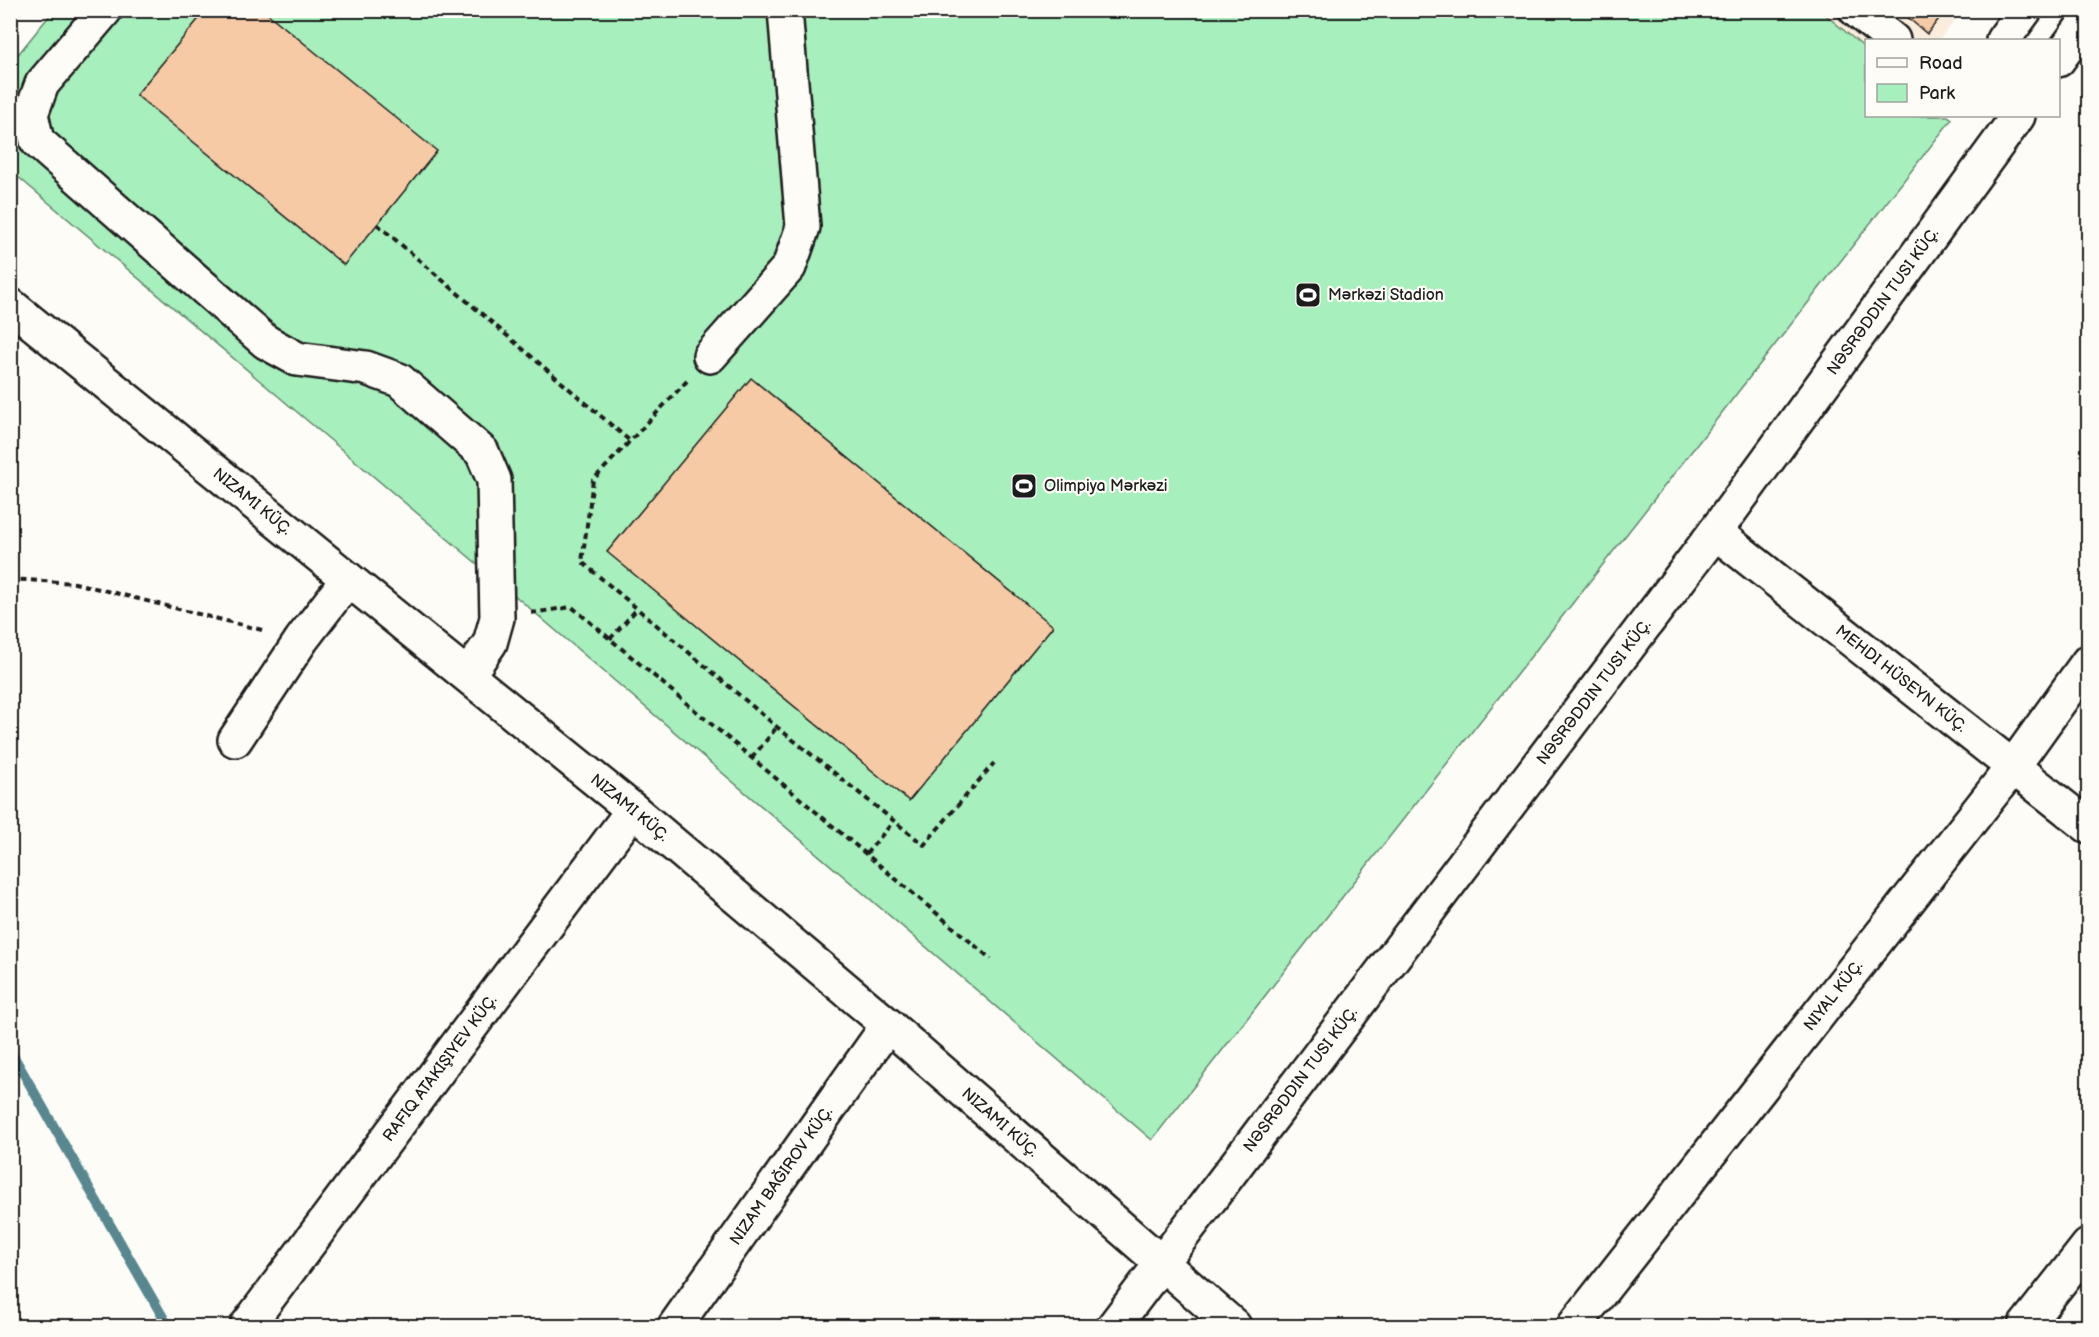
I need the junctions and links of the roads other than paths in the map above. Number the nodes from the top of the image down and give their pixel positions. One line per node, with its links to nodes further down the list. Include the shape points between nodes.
1 (105, 10): 15 (main road, via 42,84 31,114 37,141 266,342 297,359 366,368 399,380 482,452 494,480 497,618 490,644)
2 (785, 10): 11 (main road, via 803,227 789,267)
3 (1856, 10): 6 (main road)
4 (2025, 10): 7 (main road)
5 (2088, 20): 8 (main road)
6 (1892, 39)
7 (2003, 39)
8 (2060, 57)
9 (2003, 121): 12 (main road, NƏSRƏDDIN TUSI KÜÇ.)
10 (10, 305): 13 (main road, NIZAMI KÜÇ.)
11 (710, 356)
12 (1716, 532): 17 (main road, MEHDI HÜSEYN KÜÇ.); 22 (main road, NƏSRƏDDIN TUSI KÜÇ.)
13 (348, 579): 15 (main road, NIZAMI KÜÇ.); 16 (main road, via 302,639)
14 (2088, 662): 17 (main road, NIYAL KÜÇ.)
15 (468, 675): 18 (main road, NIZAMI KÜÇ.)
16 (235, 740)
17 (2012, 768): 19 (main road, MEHDI HÜSEYN KÜÇ.); 27 (main road, NIYAL KÜÇ.)
18 (633, 810): 20 (main road, NIZAMI KÜÇ.); 23 (main road, RAFIQ ATAKIŞIYEV KÜÇ.)
19 (2088, 825)
20 (888, 1025): 22 (main road, NIZAMI KÜÇ.); 24 (main road)
21 (2088, 1246): 28 (main road)
22 (1162, 1264): 25 (main road, NƏSRƏDDIN TUSI KÜÇ.); 26 (main road, NIZAMI KÜÇ.)
23 (247, 1326)
24 (675, 1326)
25 (1114, 1326)
26 (1234, 1326)
27 (1574, 1326)
28 (2025, 1326)

